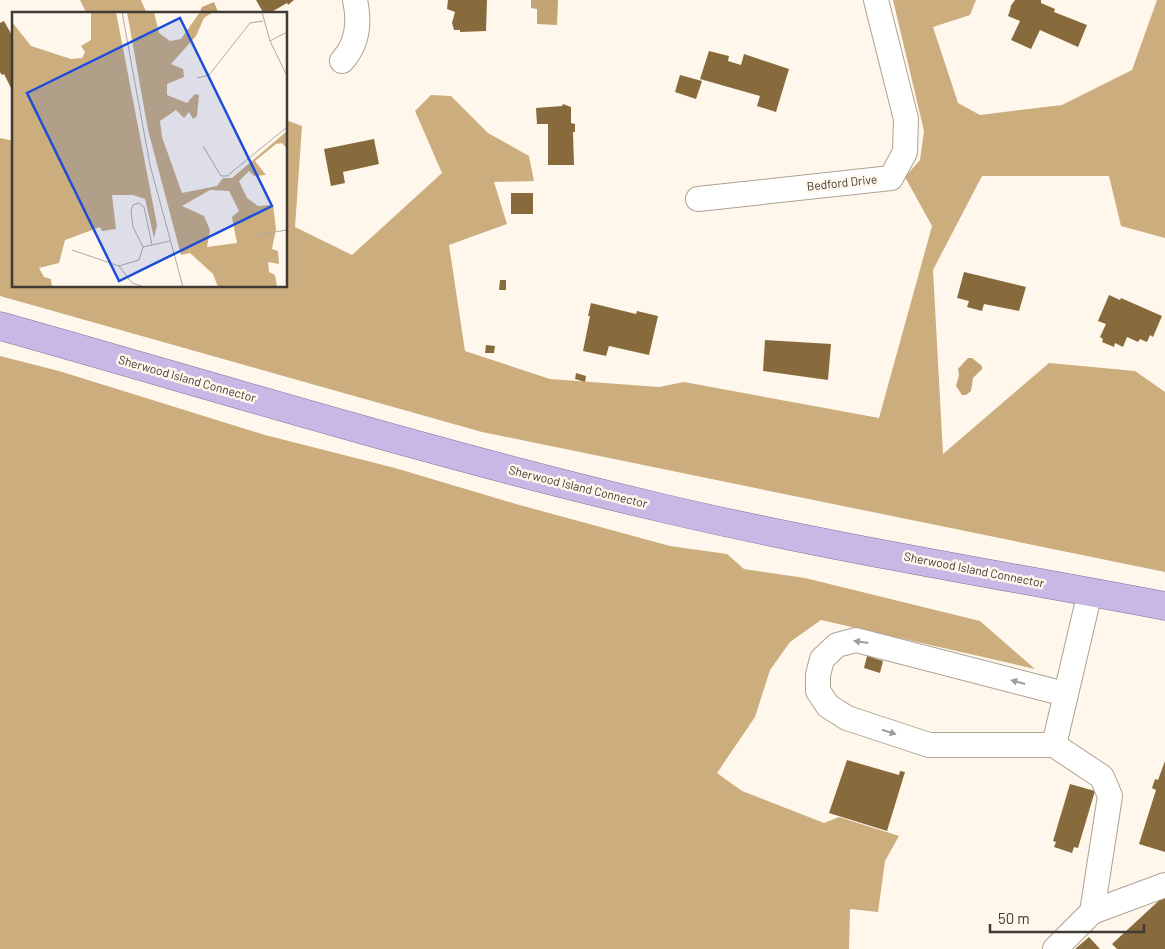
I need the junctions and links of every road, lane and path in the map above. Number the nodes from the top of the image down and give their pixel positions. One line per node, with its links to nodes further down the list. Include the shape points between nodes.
1 (355, 0): 3 (street, via 358,13 354,46)
2 (876, 0): 4 (street, Bedford Drive, via 906,119 905,152 891,178)
3 (342, 61)
4 (698, 199)
5 (0, 326): 6 (main road, Sherwood Island Connector, via 610,496 809,539)
6 (1090, 592): 7 (main road, Sherwood Island Connector); 8 (street)
7 (1165, 606)
8 (1065, 694): 9 (street); 9 (street, one-way to 9, via 856,640 837,645 822,660 818,675 818,691 828,706 847,718 929,744)
9 (1054, 745): 11 (street, via 1102,776 1110,796)
10 (1165, 885): 11 (street)
11 (1092, 912): 12 (street)
12 (1055, 949)

